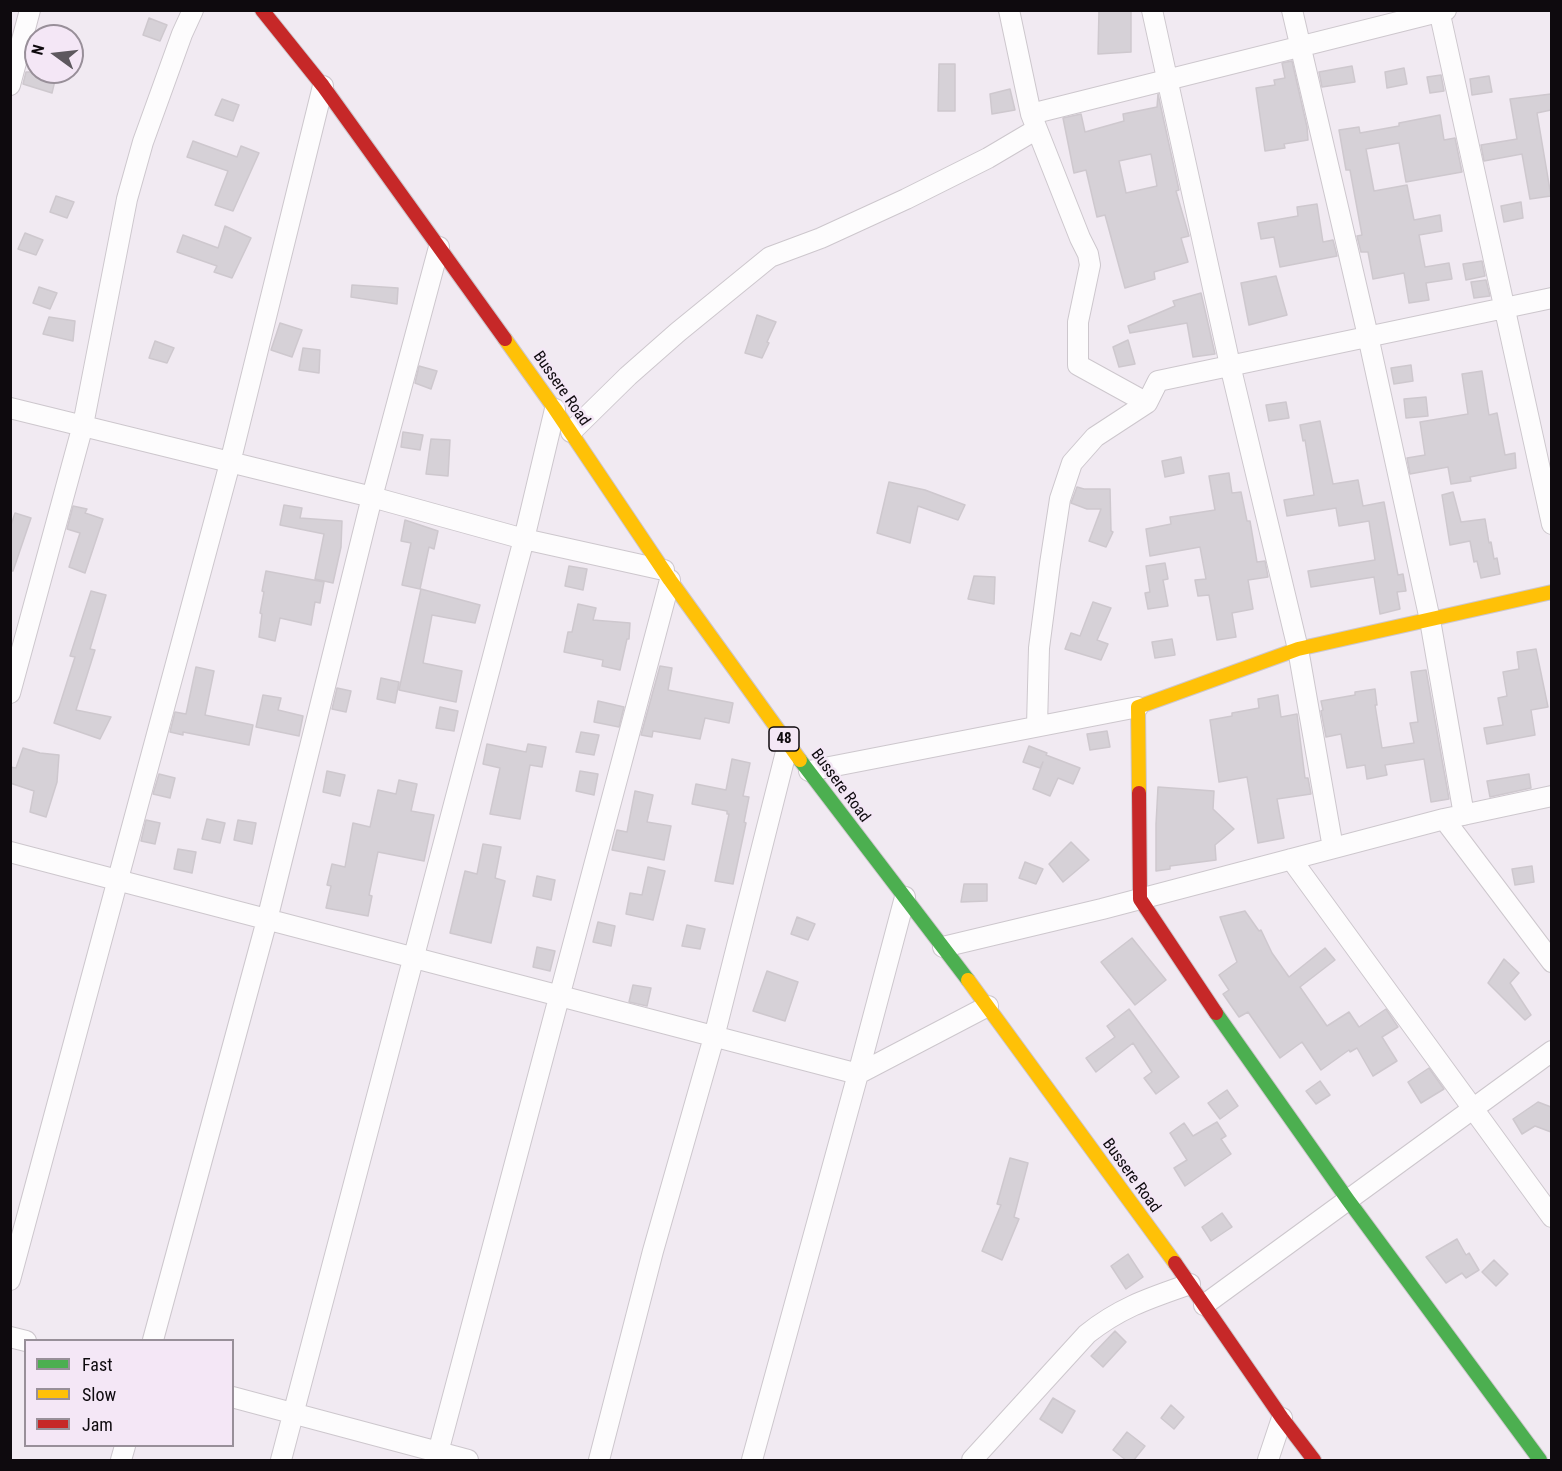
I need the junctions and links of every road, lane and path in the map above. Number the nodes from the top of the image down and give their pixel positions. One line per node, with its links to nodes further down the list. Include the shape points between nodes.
1 (30, 10): 10 (street)
2 (193, 10): 21 (street, via 143,142 127,199)
3 (262, 10): 11 (main road, Bussere Road / 48)
4 (1009, 10): 12 (street)
5 (1152, 10): 9 (street)
6 (1292, 10): 8 (street)
7 (1441, 11): 8 (street); 15 (street)
8 (1300, 46): 9 (street); 16 (street)
9 (1167, 80): 12 (street); 17 (street)
10 (10, 85)
11 (323, 86): 13 (main road, Bussere Road / 48); 23 (street)
12 (1034, 121): 18 (street, via 1090,265 1078,322 1078,365); 22 (street, via 988,158 821,238 770,257 678,332)
13 (439, 247): 20 (main road, Bussere Road / 48); 24 (street)
14 (1551, 298): 15 (street)
15 (1504, 308): 16 (street); 25 (street)
16 (1368, 336): 17 (street); 29 (street)
17 (1230, 366): 18 (street, via 1158,381); 30 (street)
18 (1147, 403): 33 (street, via 1095,437 1072,463 1063,490 1050,564 1039,648)
19 (10, 408): 21 (street)
20 (555, 409): 22 (main road, Bussere Road / 48); 26 (street)
21 (83, 425): 23 (street); 31 (street)
22 (571, 432): 27 (main road, Bussere Road / 48)
23 (231, 463): 24 (street); 42 (street)
24 (372, 497): 26 (street); 45 (street)
25 (1551, 524)
26 (524, 539): 27 (street); 47 (street)
27 (667, 575): 34 (main road, Bussere Road / 48); 49 (street)
28 (1551, 592): 29 (main road)
29 (1430, 620): 30 (main road); 37 (street)
30 (1298, 649): 32 (main road); 39 (street)
31 (10, 693)
32 (1138, 707): 33 (street); 44 (main road)
33 (1037, 726): 35 (street)
34 (788, 744): 35 (main road, Bussere Road / 48); 51 (street)
35 (809, 771): 43 (main road, Bussere Road / 48)
36 (1551, 796): 37 (street)
37 (1464, 815): 38 (street)
38 (1444, 819): 39 (street); 48 (street)
39 (1333, 848): 41 (street)
40 (10, 852): 42 (street)
41 (1291, 859): 44 (street); 54 (street)
42 (118, 880): 45 (street); 57 (street)
43 (905, 897): 46 (main road, Bussere Road / 48); 53 (street)
44 (1140, 899): 46 (street); 55 (main road)
45 (267, 920): 47 (street); 60 (street)
46 (943, 947): 50 (main road, Bussere Road / 48)
47 (413, 958): 49 (street); 62 (street)
48 (1551, 962)
49 (560, 996): 51 (street); 64 (street)
50 (988, 1006): 53 (street); 58 (main road, Bussere Road / 48)
51 (714, 1037): 53 (street); 67 (street)
52 (1551, 1051): 54 (street)
53 (858, 1074): 68 (street)
54 (1473, 1109): 55 (street); 56 (street)
55 (1348, 1200): 59 (street); 72 (main road)
56 (1551, 1217)
57 (10, 1280)
58 (1190, 1284): 59 (main road, Bussere Road / 48); 69 (street, via 1128,1306 1087,1334)
59 (1204, 1305): 63 (main road, Bussere Road / 48)
60 (154, 1339)
61 (234, 1398): 62 (street)
62 (293, 1413): 64 (street); 65 (street)
63 (1282, 1418): 70 (street); 71 (main road, Bussere Road / 48)
64 (438, 1457): 66 (street)
65 (281, 1461)
66 (468, 1461)
67 (598, 1461)
68 (752, 1461)
69 (972, 1461)
70 (1268, 1461)
71 (1314, 1461)
72 (1540, 1461)

